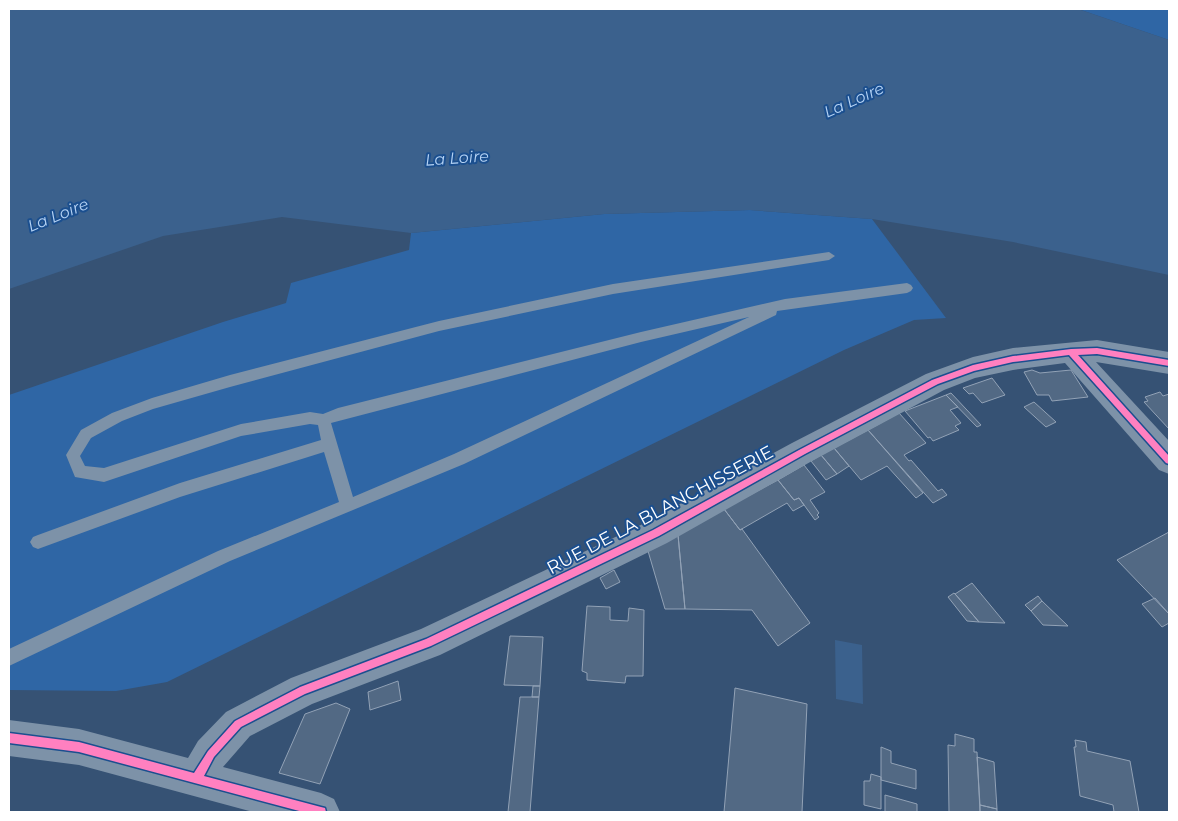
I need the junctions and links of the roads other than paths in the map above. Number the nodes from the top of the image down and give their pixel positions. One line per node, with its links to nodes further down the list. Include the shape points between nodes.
1 (829, 256): 6 (lane, via 603,291 439,326 240,378 117,417 86,434 73,455 80,472 104,474 241,430 310,418)
2 (907, 288): 3 (lane)
3 (785, 304): 6 (lane, via 641,336); 9 (lane, via 468,455)
4 (1071, 352): 5 (street, RUE DE LA BLANCHISSERIE, via 1097,351); 8 (street); 13 (street, RUE DE LA BLANCHISSERIE, via 1013,359 973,368 935,382 656,533 428,643 303,690 238,724 211,754)
5 (1169, 363)
6 (323, 420): 7 (lane, via 328,430)
7 (328, 444): 9 (lane); 10 (lane, via 180,490)
8 (1169, 461)
9 (348, 506): 11 (lane, via 224,556)
10 (38, 542)
11 (9, 658)
12 (9, 738): 13 (street, via 78,747)
13 (197, 778): 14 (street)
14 (321, 812)

